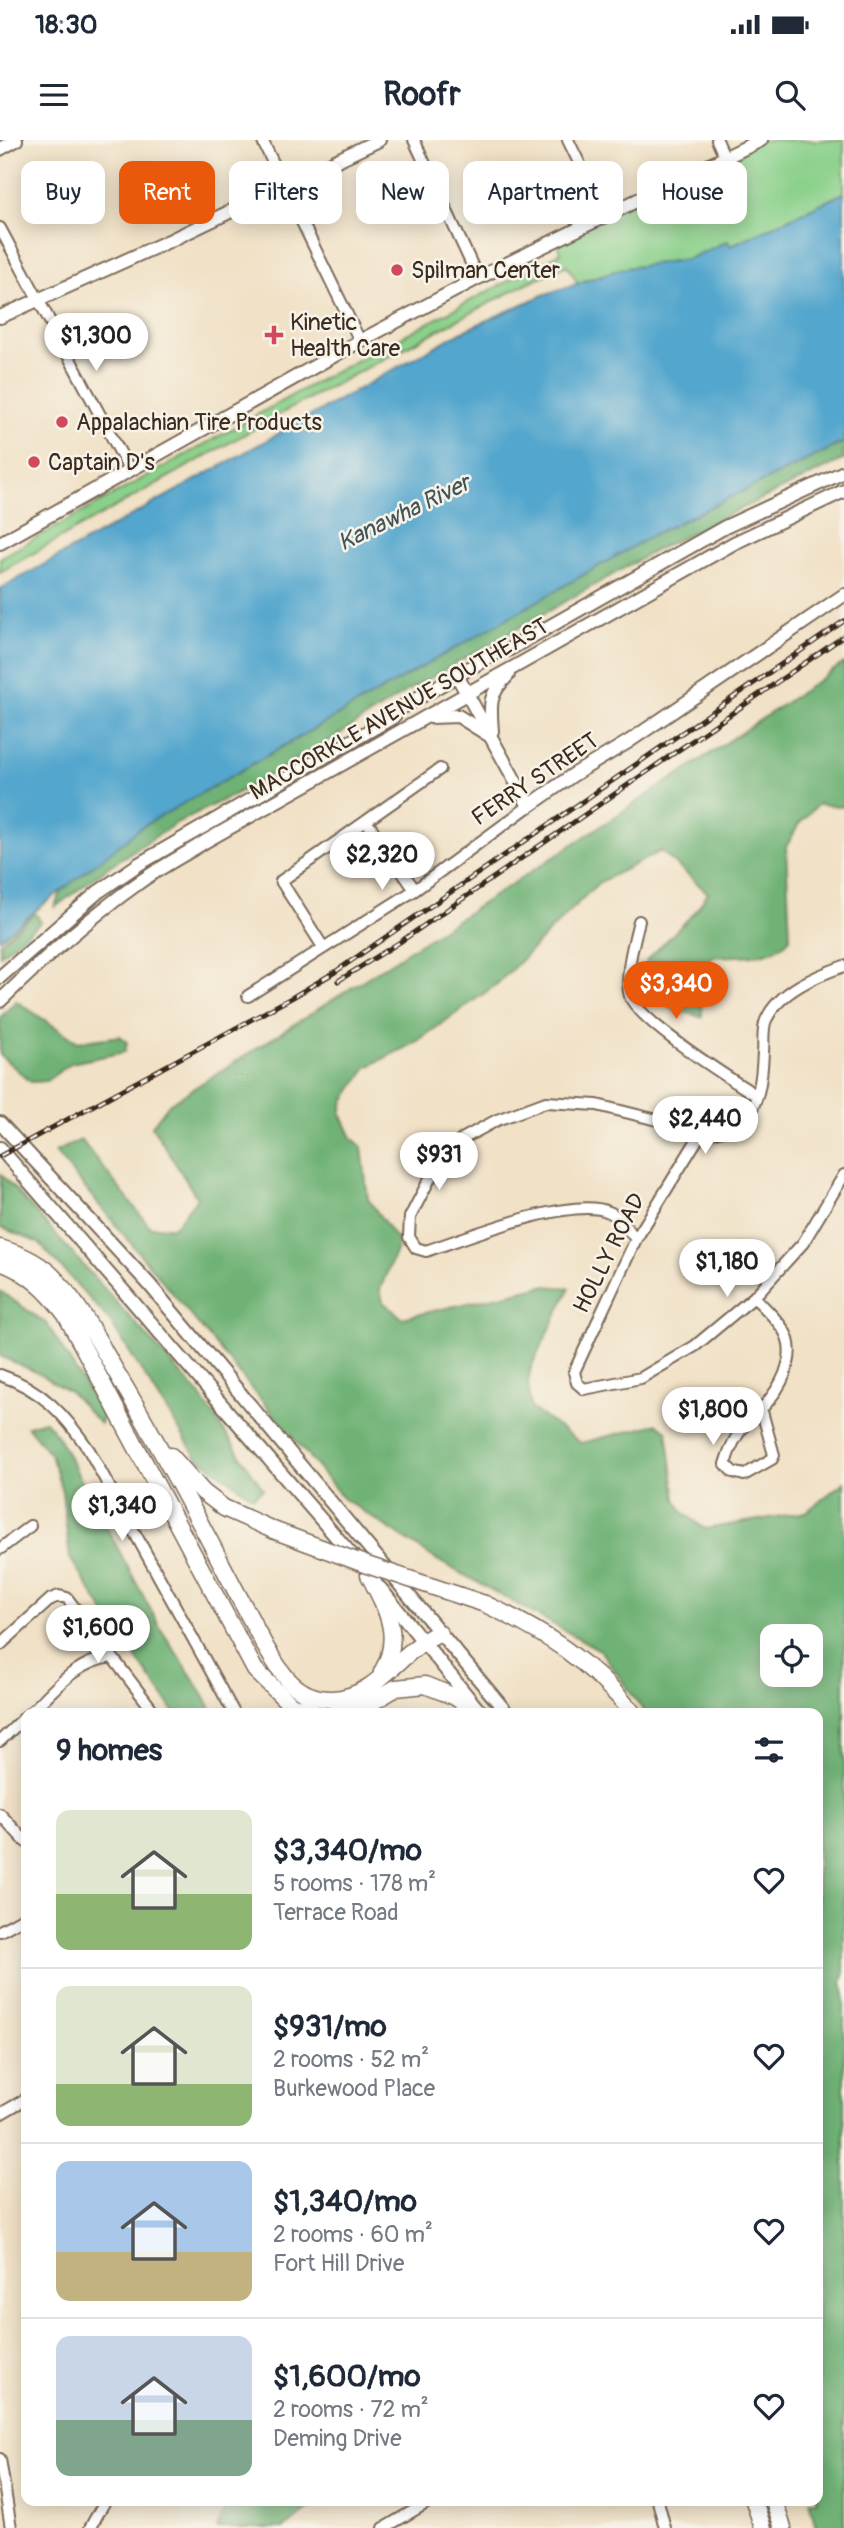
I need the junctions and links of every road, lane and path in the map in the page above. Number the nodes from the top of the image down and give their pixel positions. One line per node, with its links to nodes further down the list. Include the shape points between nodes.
1 (16, 140): 8 (main road)
2 (262, 140): 10 (street)
3 (379, 140): 11 (main road)
4 (414, 140): 18 (street)
5 (568, 140): 12 (street)
6 (717, 140): 9 (street)
7 (761, 140): 9 (main road)
8 (0, 149)
9 (725, 158): 13 (main road)
10 (272, 161)
11 (336, 161)
12 (578, 161)
13 (623, 205)
14 (229, 211): 19 (main road)
15 (303, 224): 21 (street)
16 (584, 224): 18 (main road)
17 (0, 228): 19 (street)
18 (478, 278): 21 (main road)
19 (38, 300): 20 (main road); 22 (street)
20 (0, 317)
21 (360, 341): 22 (main road)
22 (130, 471): 25 (main road)
23 (844, 472): 27 (main road, MACCORKLE AVENUE SOUTHEAST, via 725,527)
24 (844, 491): 28 (main road, MACCORKLE AVENUE SOUTHEAST, via 734,543)
25 (0, 543)
26 (844, 595): 35 (main road, FERRY STREET)
27 (508, 650): 29 (main road, MACCORKLE AVENUE SOUTHEAST); 31 (main road, MACCORKLE AVENUE SOUTHEAST, via 399,709)
28 (519, 664): 30 (main road, MACCORKLE AVENUE SOUTHEAST); 33 (main road, via 492,695)
29 (460, 681): 30 (main road); 31 (main road, MACCORKLE AVENUE SOUTHEAST)
30 (468, 693): 32 (main road, MACCORKLE AVENUE SOUTHEAST); 33 (main road)
31 (393, 717): 41 (main road, MACCORKLE AVENUE SOUTHEAST, via 139,864 98,892)
32 (424, 719): 33 (main road, via 453,714); 43 (main road, MACCORKLE AVENUE SOUTHEAST, via 138,883 89,920)
33 (493, 738): 35 (main road)
34 (440, 769): 36 (street)
35 (529, 806): 37 (street, FERRY STREET)
36 (367, 822): 37 (street); 39 (street, via 281,881)
37 (415, 890): 39 (street, FERRY STREET)
38 (639, 921): 44 (street, via 629,972 630,997 654,1024)
39 (323, 947): 42 (street, FERRY STREET)
40 (844, 966): 44 (street, via 804,983 783,998 766,1020)
41 (0, 977)
42 (248, 996)
43 (0, 1001)
44 (757, 1096): 46 (street, via 740,1123)
45 (0, 1123): 59 (main road, via 149,1284)
46 (700, 1135): 49 (street, HOLLY ROAD); 49 (street, via 635,1113 546,1102 497,1120 441,1157 410,1217 409,1237 416,1248 426,1251 576,1208 610,1212)
47 (0, 1148): 58 (main road)
48 (844, 1175): 52 (street, via 803,1244)
49 (636, 1239): 52 (street, HOLLY ROAD, via 574,1372 584,1389 641,1378 668,1364)
50 (0, 1248): 55 (highway, via 31,1259 59,1282)
51 (0, 1262): 67 (highway, via 48,1291 66,1315 255,1670)
52 (754, 1297): 54 (street, via 783,1329 790,1349 784,1375)
53 (0, 1375): 66 (street, via 44,1396 72,1425)
54 (761, 1408): 54 (street, via 728,1453 725,1464 737,1474 744,1475 774,1455)
55 (153, 1436): 63 (highway, via 282,1674 312,1698 328,1699 345,1699); 73 (highway, bridge, via 203,1492 224,1508 525,1623 586,1664)
56 (30, 1526): 57 (street)
57 (0, 1549)
58 (369, 1575): 60 (main road); 63 (highway, via 389,1613 393,1633 391,1655)
59 (439, 1633): 60 (highway); 72 (main road)
60 (426, 1643): 63 (highway); 68 (highway, via 377,1692); 71 (main road)
61 (0, 1645): 62 (street, via 59,1596 67,1598)
62 (111, 1657): 64 (street, via 81,1665); 65 (street)
63 (378, 1680)
64 (35, 1708)
65 (151, 1708)
66 (231, 1708)
67 (300, 1708)
68 (348, 1708)
69 (359, 1708): 70 (highway, via 396,1688 425,1685)
70 (473, 1708)
71 (477, 1708)
72 (503, 1708)
73 (628, 1708)
74 (21, 1722): 75 (street)
75 (0, 1741)
76 (0, 1814): 77 (street)
77 (21, 1837)
78 (21, 1920): 79 (street)
79 (0, 1931)
80 (21, 2102): 81 (street)
81 (0, 2114)
82 (0, 2459): 88 (street)
83 (102, 2506): 89 (street)
84 (421, 2506): 90 (street)
85 (659, 2506): 91 (street)
86 (756, 2506): 92 (highway)
87 (776, 2506): 93 (highway)
88 (10, 2528)
89 (90, 2528)
90 (384, 2528)
91 (665, 2528)
92 (763, 2528)
93 (783, 2528)

